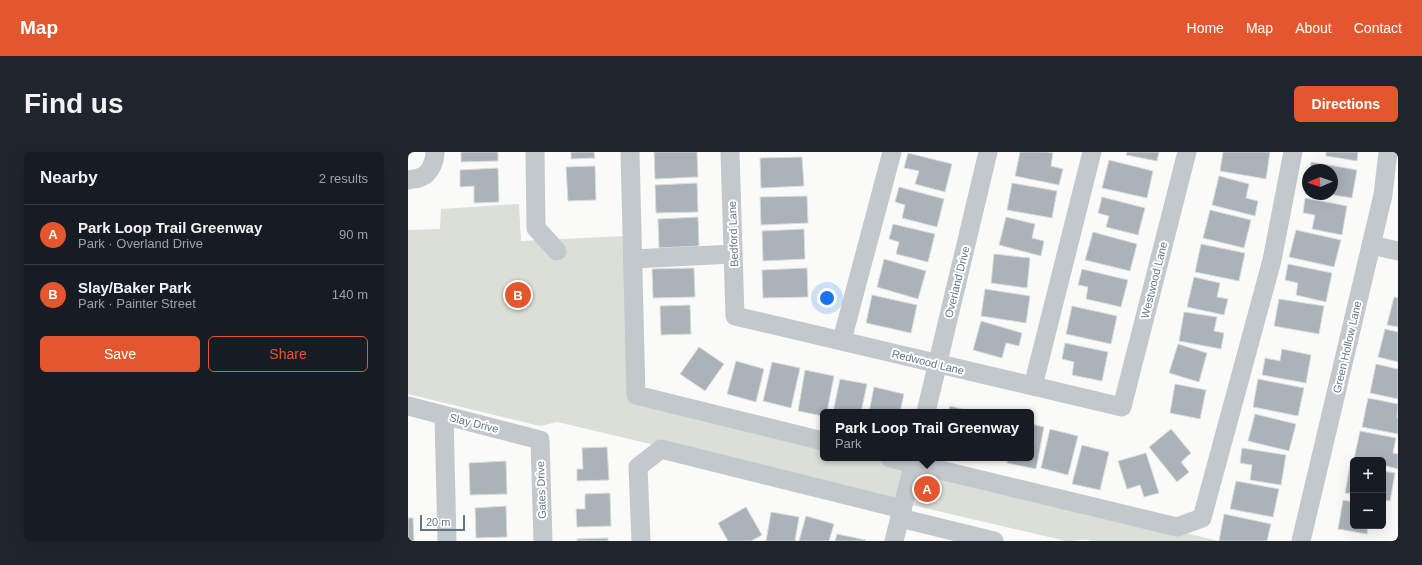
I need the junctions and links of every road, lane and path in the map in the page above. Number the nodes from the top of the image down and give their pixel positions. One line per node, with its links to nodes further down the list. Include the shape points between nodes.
1 (435, 152): 11 (street, via 431,168 422,177)
2 (535, 152): 13 (street, via 536,228)
3 (630, 152): 16 (street)
4 (730, 152): 15 (street, Bedford Lane)
5 (892, 152): 18 (street)
6 (988, 152): 19 (street, Overland Drive)
7 (1092, 152): 20 (street)
8 (1187, 152): 22 (street, Westwood Lane)
9 (1293, 152): 27 (street, via 1272,260 1202,518 1177,527)
10 (1388, 152): 12 (street, Green Hollow Lane, via 1383,195)
11 (408, 180)
12 (1370, 245): 14 (street); 34 (street, Green Hollow Lane)
13 (557, 251)
14 (1398, 251)
15 (733, 254): 16 (street); 17 (street, Bedford Lane)
16 (633, 259): 26 (street, via 636,395)
17 (735, 316): 18 (street, Redwood Lane)
18 (842, 340): 19 (street, Redwood Lane)
19 (937, 364): 20 (street, Redwood Lane); 23 (street, Overland Drive)
20 (1033, 386): 22 (street, Redwood Lane)
21 (408, 406): 24 (street, Slay Drive)
22 (1122, 407)
23 (927, 409)
24 (444, 416): 25 (street, Slay Drive); 29 (street)
25 (540, 440): 30 (street, Gates Drive)
26 (820, 440)
27 (914, 461): 28 (street)
28 (901, 514): 31 (street, via 660,449 638,467); 32 (street); 33 (street)
29 (447, 541)
30 (543, 541)
31 (641, 541)
32 (894, 541)
33 (994, 541)
34 (1301, 541)

